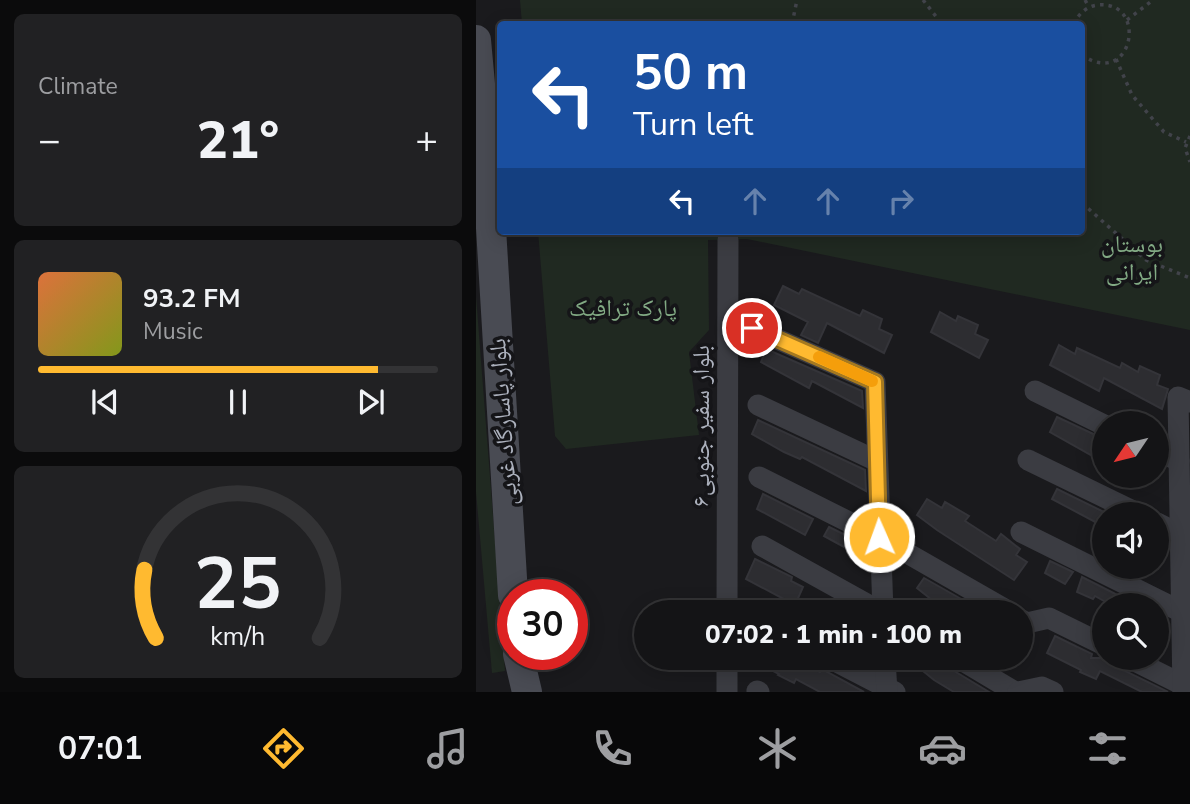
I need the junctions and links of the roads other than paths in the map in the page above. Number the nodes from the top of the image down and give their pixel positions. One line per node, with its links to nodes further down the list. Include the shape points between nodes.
1 (476, 40): 18 (main road, بلوار پاسارگاد غربی)
2 (727, 240): 19 (street, بلوار سفیر جنوبی۶)
3 (752, 328): 9 (street, via 875,382)
4 (1035, 391): 7 (street)
5 (1190, 402): 10 (street, via 1178,397)
6 (758, 405): 9 (street)
7 (1092, 419)
8 (1028, 460): 12 (street)
9 (877, 461): 15 (street)
10 (1183, 467): 16 (street)
11 (759, 477): 15 (street)
12 (1114, 502)
13 (1021, 533): 23 (street)
14 (1169, 533): 16 (street)
15 (879, 537): 21 (street); 22 (street)
16 (1184, 545): 23 (street)
17 (762, 546): 20 (street)
18 (512, 579)
19 (727, 600)
20 (860, 600)
21 (882, 600)
22 (989, 600)
23 (1185, 619): 32 (street)
24 (1033, 621): 25 (street, via 1049,618)
25 (1092, 639)
26 (522, 670): 34 (main road)
27 (727, 670): 35 (street)
28 (852, 670): 33 (street)
29 (886, 670): 33 (street)
30 (978, 670): 36 (street)
31 (1151, 670): 32 (street)
32 (1183, 688)
33 (889, 690)
34 (527, 692)
35 (727, 692)
36 (1016, 692): 37 (street, via 1042,687)
37 (1053, 692)

